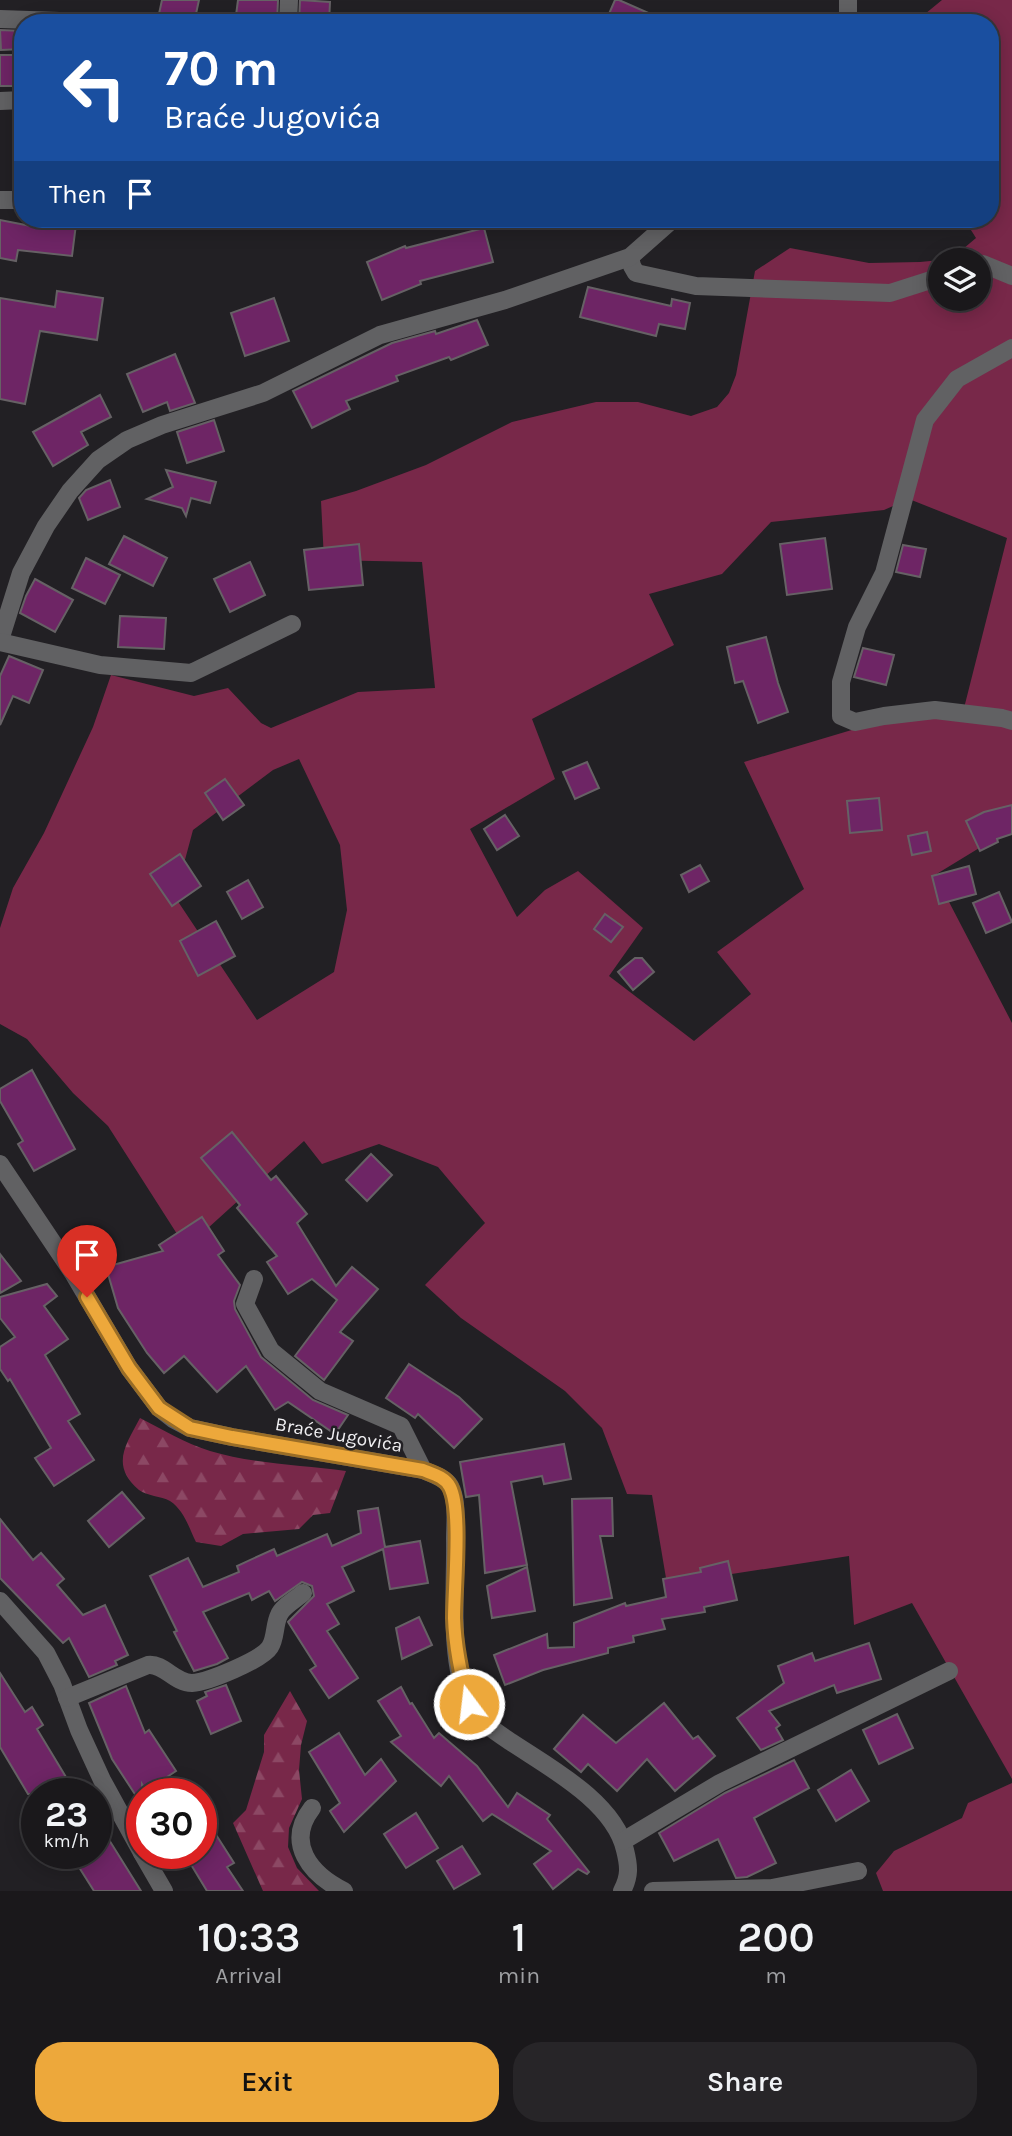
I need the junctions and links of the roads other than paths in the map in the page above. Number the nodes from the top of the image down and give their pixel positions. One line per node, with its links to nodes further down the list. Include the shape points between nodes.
1 (663, 228): 2 (street)
2 (630, 257): 5 (street, via 636,273 696,286 890,293); 8 (street, via 505,300 380,335 263,393 127,440 98,460 46,526 21,573)
3 (991, 267): 4 (street)
4 (1012, 276)
5 (928, 281)
6 (1012, 348): 9 (street, via 957,379 925,420 884,573 857,627 841,682 841,716 855,722 935,710)
7 (292, 624): 8 (street, via 191,673 100,665)
8 (0, 641)
9 (1012, 721)
10 (0, 1164): 12 (street, Braće Jugovića, via 129,1368 173,1419 190,1428 232,1437)
11 (254, 1279): 12 (street, via 245,1304 271,1351 320,1391 401,1426)
12 (423, 1470): 19 (street, Braće Jugovića, via 450,1486 455,1506 454,1618 469,1704 496,1732 594,1802)
13 (303, 1593): 16 (street, via 279,1613 270,1647 213,1679 181,1681 154,1664)
14 (0, 1601): 16 (street, via 46,1653)
15 (948, 1671): 19 (street, via 720,1783)
16 (67, 1698): 18 (street)
17 (312, 1808): 23 (street, via 301,1828 303,1853 314,1871)
18 (126, 1824)
19 (623, 1841): 24 (street, Braće Jugovića, via 629,1868)
20 (151, 1869): 22 (street)
21 (858, 1871): 25 (street, via 772,1888)
22 (164, 1891)
23 (344, 1891)
24 (622, 1891)
25 (653, 1891)

